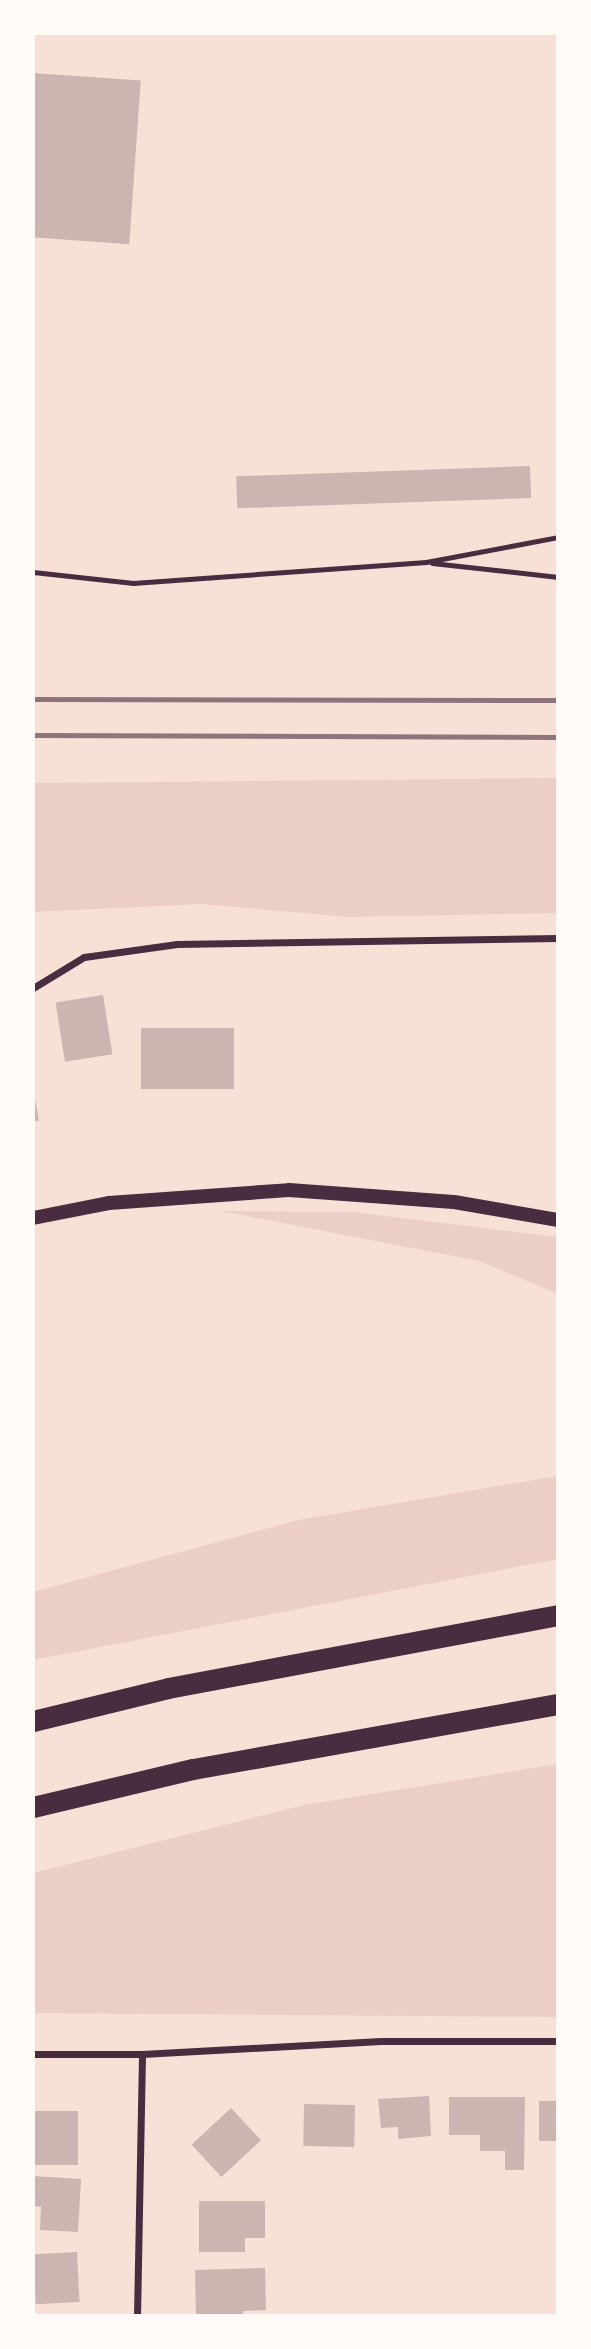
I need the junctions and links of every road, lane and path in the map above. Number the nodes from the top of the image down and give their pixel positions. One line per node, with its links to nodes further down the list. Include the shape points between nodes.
1 (558, 537): 2 (lane)
2 (426, 562): 3 (lane, via 133,583); 4 (lane)
3 (33, 572)
4 (558, 577)
5 (558, 938): 6 (street, via 177,944 83,957)
6 (33, 988)
7 (33, 1218): 8 (main road, via 176,1196 289,1190 454,1202)
8 (558, 1220)
9 (558, 1615): 11 (highway, via 168,1688)
10 (558, 1704): 12 (highway, via 193,1769)
11 (33, 1721)
12 (33, 1807)
13 (558, 2041): 15 (street, via 381,2041)
14 (33, 2054): 15 (street)
15 (142, 2054): 16 (street)
16 (137, 2316)

